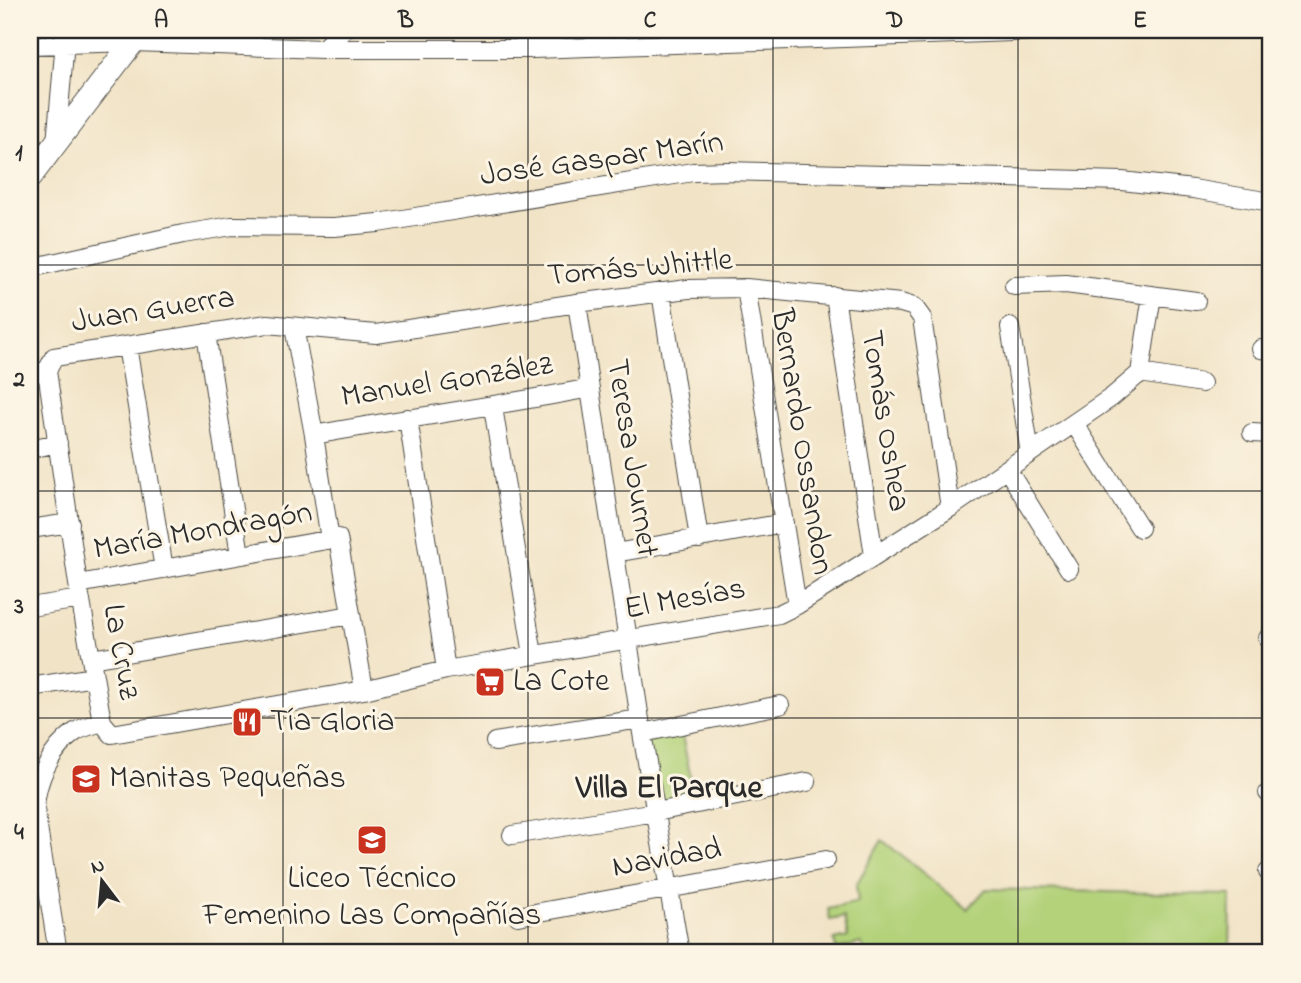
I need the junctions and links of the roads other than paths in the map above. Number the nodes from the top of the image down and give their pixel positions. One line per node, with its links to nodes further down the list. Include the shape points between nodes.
1 (344, 30): 11 (street)
2 (553, 30): 10 (street)
3 (1066, 30): 5 (street)
4 (904, 32): 5 (street); 6 (street)
5 (932, 32)
6 (754, 35): 10 (street)
7 (138, 36): 8 (street); 11 (street); 12 (main road)
8 (65, 37): 9 (street); 12 (street)
9 (30, 45)
10 (533, 48): 11 (street)
11 (322, 49)
12 (56, 143): 13 (main road)
13 (30, 177)
14 (1271, 202): 15 (street, José Gaspar Marín, via 1122,181 693,172 377,223 207,229)
15 (30, 268)
16 (1014, 286): 19 (street, via 1066,284)
17 (746, 288): 18 (street, Tomás Whittle); 20 (street, Tomás Whittle); 43 (street, Bernardo Ossandon)
18 (662, 292): 22 (street, Tomás Whittle); 47 (street)
19 (1152, 295): 21 (street); 28 (street)
20 (835, 296): 41 (street, Tomás Whittle, via 901,303 914,307 922,318); 50 (street, Tomás Oshea)
21 (1196, 301)
22 (577, 303): 23 (street, Tomás Whittle, via 376,334); 30 (street, Teresa Journet)
23 (294, 327): 25 (street, Juan Guerra, via 267,324); 36 (street)
24 (1010, 327): 39 (street)
25 (206, 333): 26 (street, Juan Guerra); 49 (street)
26 (127, 346): 27 (street, Juan Guerra, via 54,357); 51 (street)
27 (38, 372): 37 (street, La Cruz)
28 (1140, 373): 29 (street); 33 (street, El Mesías)
29 (1202, 383)
30 (590, 388): 31 (street, Manuel González); 48 (street, Teresa Journet)
31 (493, 407): 32 (street, Manuel González); 58 (street)
32 (408, 418): 36 (street, Manuel González); 60 (street)
33 (1074, 423): 39 (street, El Mesías); 44 (street)
34 (1252, 433): 35 (street)
35 (1271, 434)
36 (314, 435): 46 (street)
37 (58, 443): 38 (street); 42 (street, La Cruz)
38 (30, 449)
39 (1030, 453): 40 (street, El Mesías)
40 (1007, 469): 41 (street, El Mesías); 52 (street)
41 (950, 508): 50 (street, El Mesías)
42 (70, 523): 45 (street); 53 (street, La Cruz)
43 (784, 523): 47 (street); 54 (street, Bernardo Ossandon)
44 (1140, 528)
45 (30, 529)
46 (334, 539): 49 (street, María Mondragón); 56 (street)
47 (699, 539): 48 (street)
48 (615, 553): 57 (street, Teresa Journet)
49 (240, 555): 51 (street, María Mondragón)
50 (874, 556): 54 (street, El Mesías)
51 (164, 569): 53 (street, María Mondragón)
52 (1069, 569)
53 (79, 592): 55 (street, María Mondragón); 59 (street, La Cruz)
54 (797, 605): 57 (street, El Mesías, via 779,614)
55 (30, 607)
56 (351, 615): 59 (street); 63 (street)
57 (629, 641): 58 (street, El Mesías); 66 (street, Teresa Journet)
58 (533, 655): 60 (street, El Mesías)
59 (91, 659): 61 (street, La Cruz)
60 (446, 670): 63 (street, El Mesías)
61 (94, 677): 62 (street); 65 (street, La Cruz)
62 (30, 687)
63 (364, 690): 65 (street, El Mesías, via 112,734)
64 (780, 705): 66 (street)
65 (102, 722): 74 (street, La Cruz, via 77,731 54,753 36,789 35,809)
66 (641, 726): 67 (street); 69 (street, Teresa Journet)
67 (495, 742)
68 (807, 782): 69 (street)
69 (656, 812): 70 (street); 72 (street, Teresa Journet)
70 (512, 835)
71 (826, 860): 72 (street, Navidad)
72 (669, 890): 73 (street, Navidad); 75 (street, Teresa Journet)
73 (518, 916)
74 (58, 953)
75 (680, 953)

